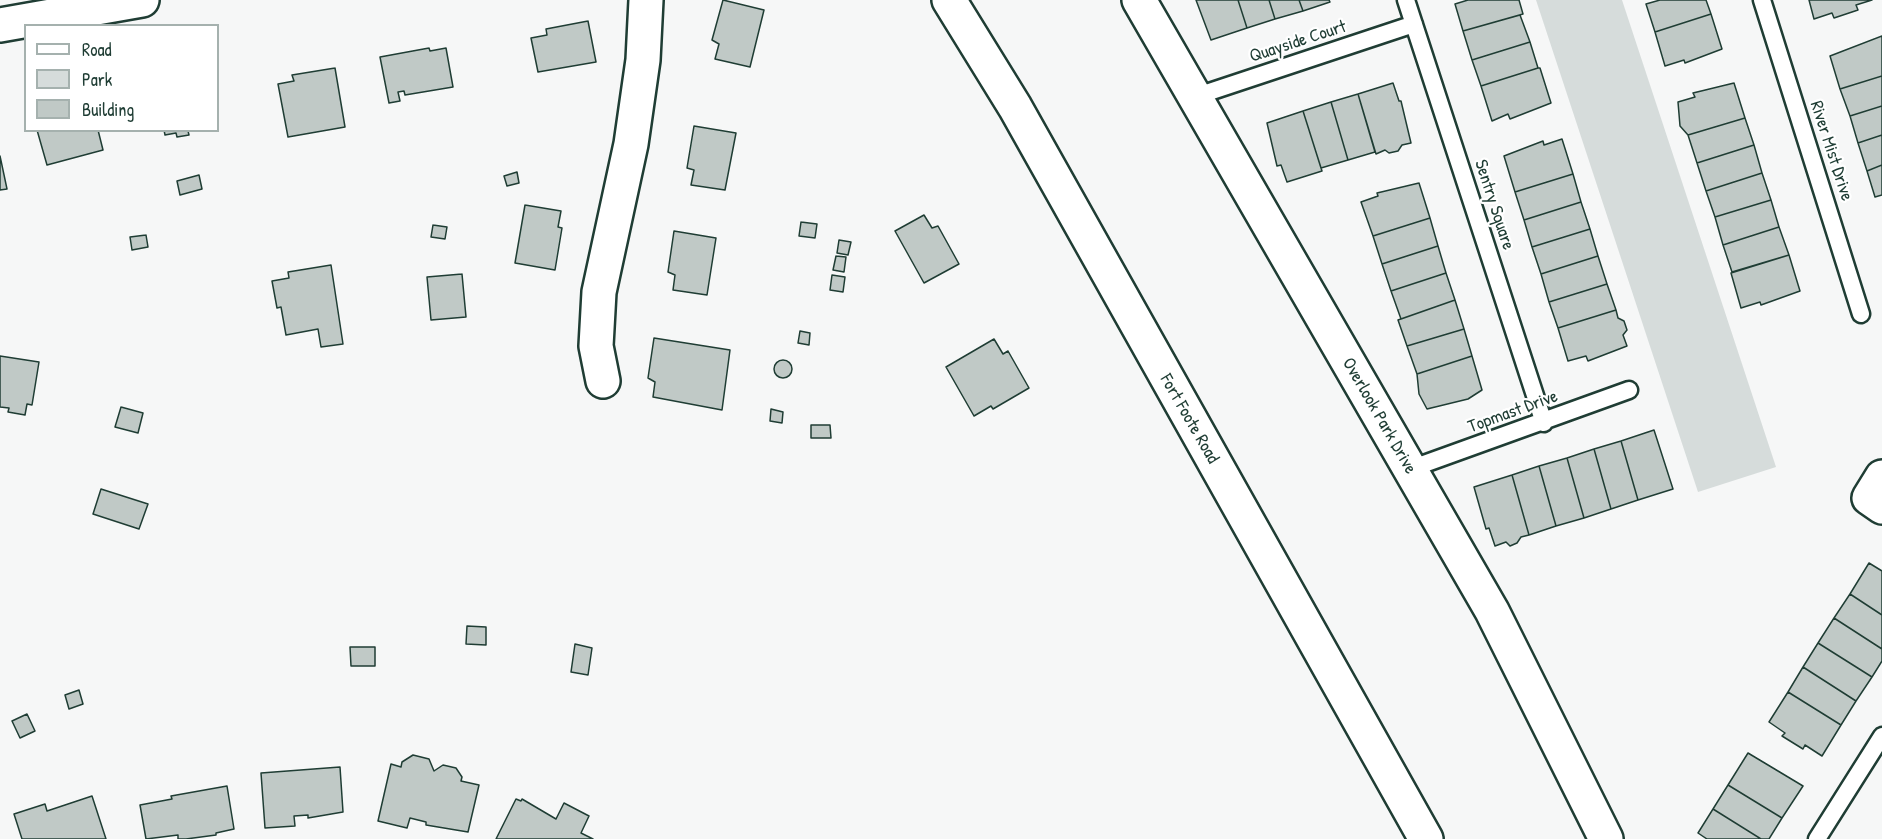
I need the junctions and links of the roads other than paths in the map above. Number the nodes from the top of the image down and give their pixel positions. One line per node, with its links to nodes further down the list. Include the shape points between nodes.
1 (142, 0): 8 (street)
2 (646, 0): 11 (street, via 643,60 631,144 599,292 596,346)
3 (949, 0): 16 (street, Fort Foote Road, via 1015,107)
4 (1139, 0): 9 (street, Overlook Park Drive)
5 (1406, 0): 7 (lane, Sentry Square)
6 (1762, 0): 10 (lane, River Mist Drive)
7 (1414, 24): 9 (lane, Quayside Court); 13 (lane, Sentry Square)
8 (0, 25)
9 (1194, 97): 14 (street, Overlook Park Drive)
10 (1862, 314)
11 (603, 381)
12 (1629, 390): 13 (lane, Topmast Drive)
13 (1544, 423): 14 (lane, Topmast Drive)
14 (1410, 469): 17 (street, Overlook Park Drive, via 1492,611)
15 (1882, 736): 18 (lane)
16 (1426, 839)
17 (1605, 839)
18 (1817, 839)

